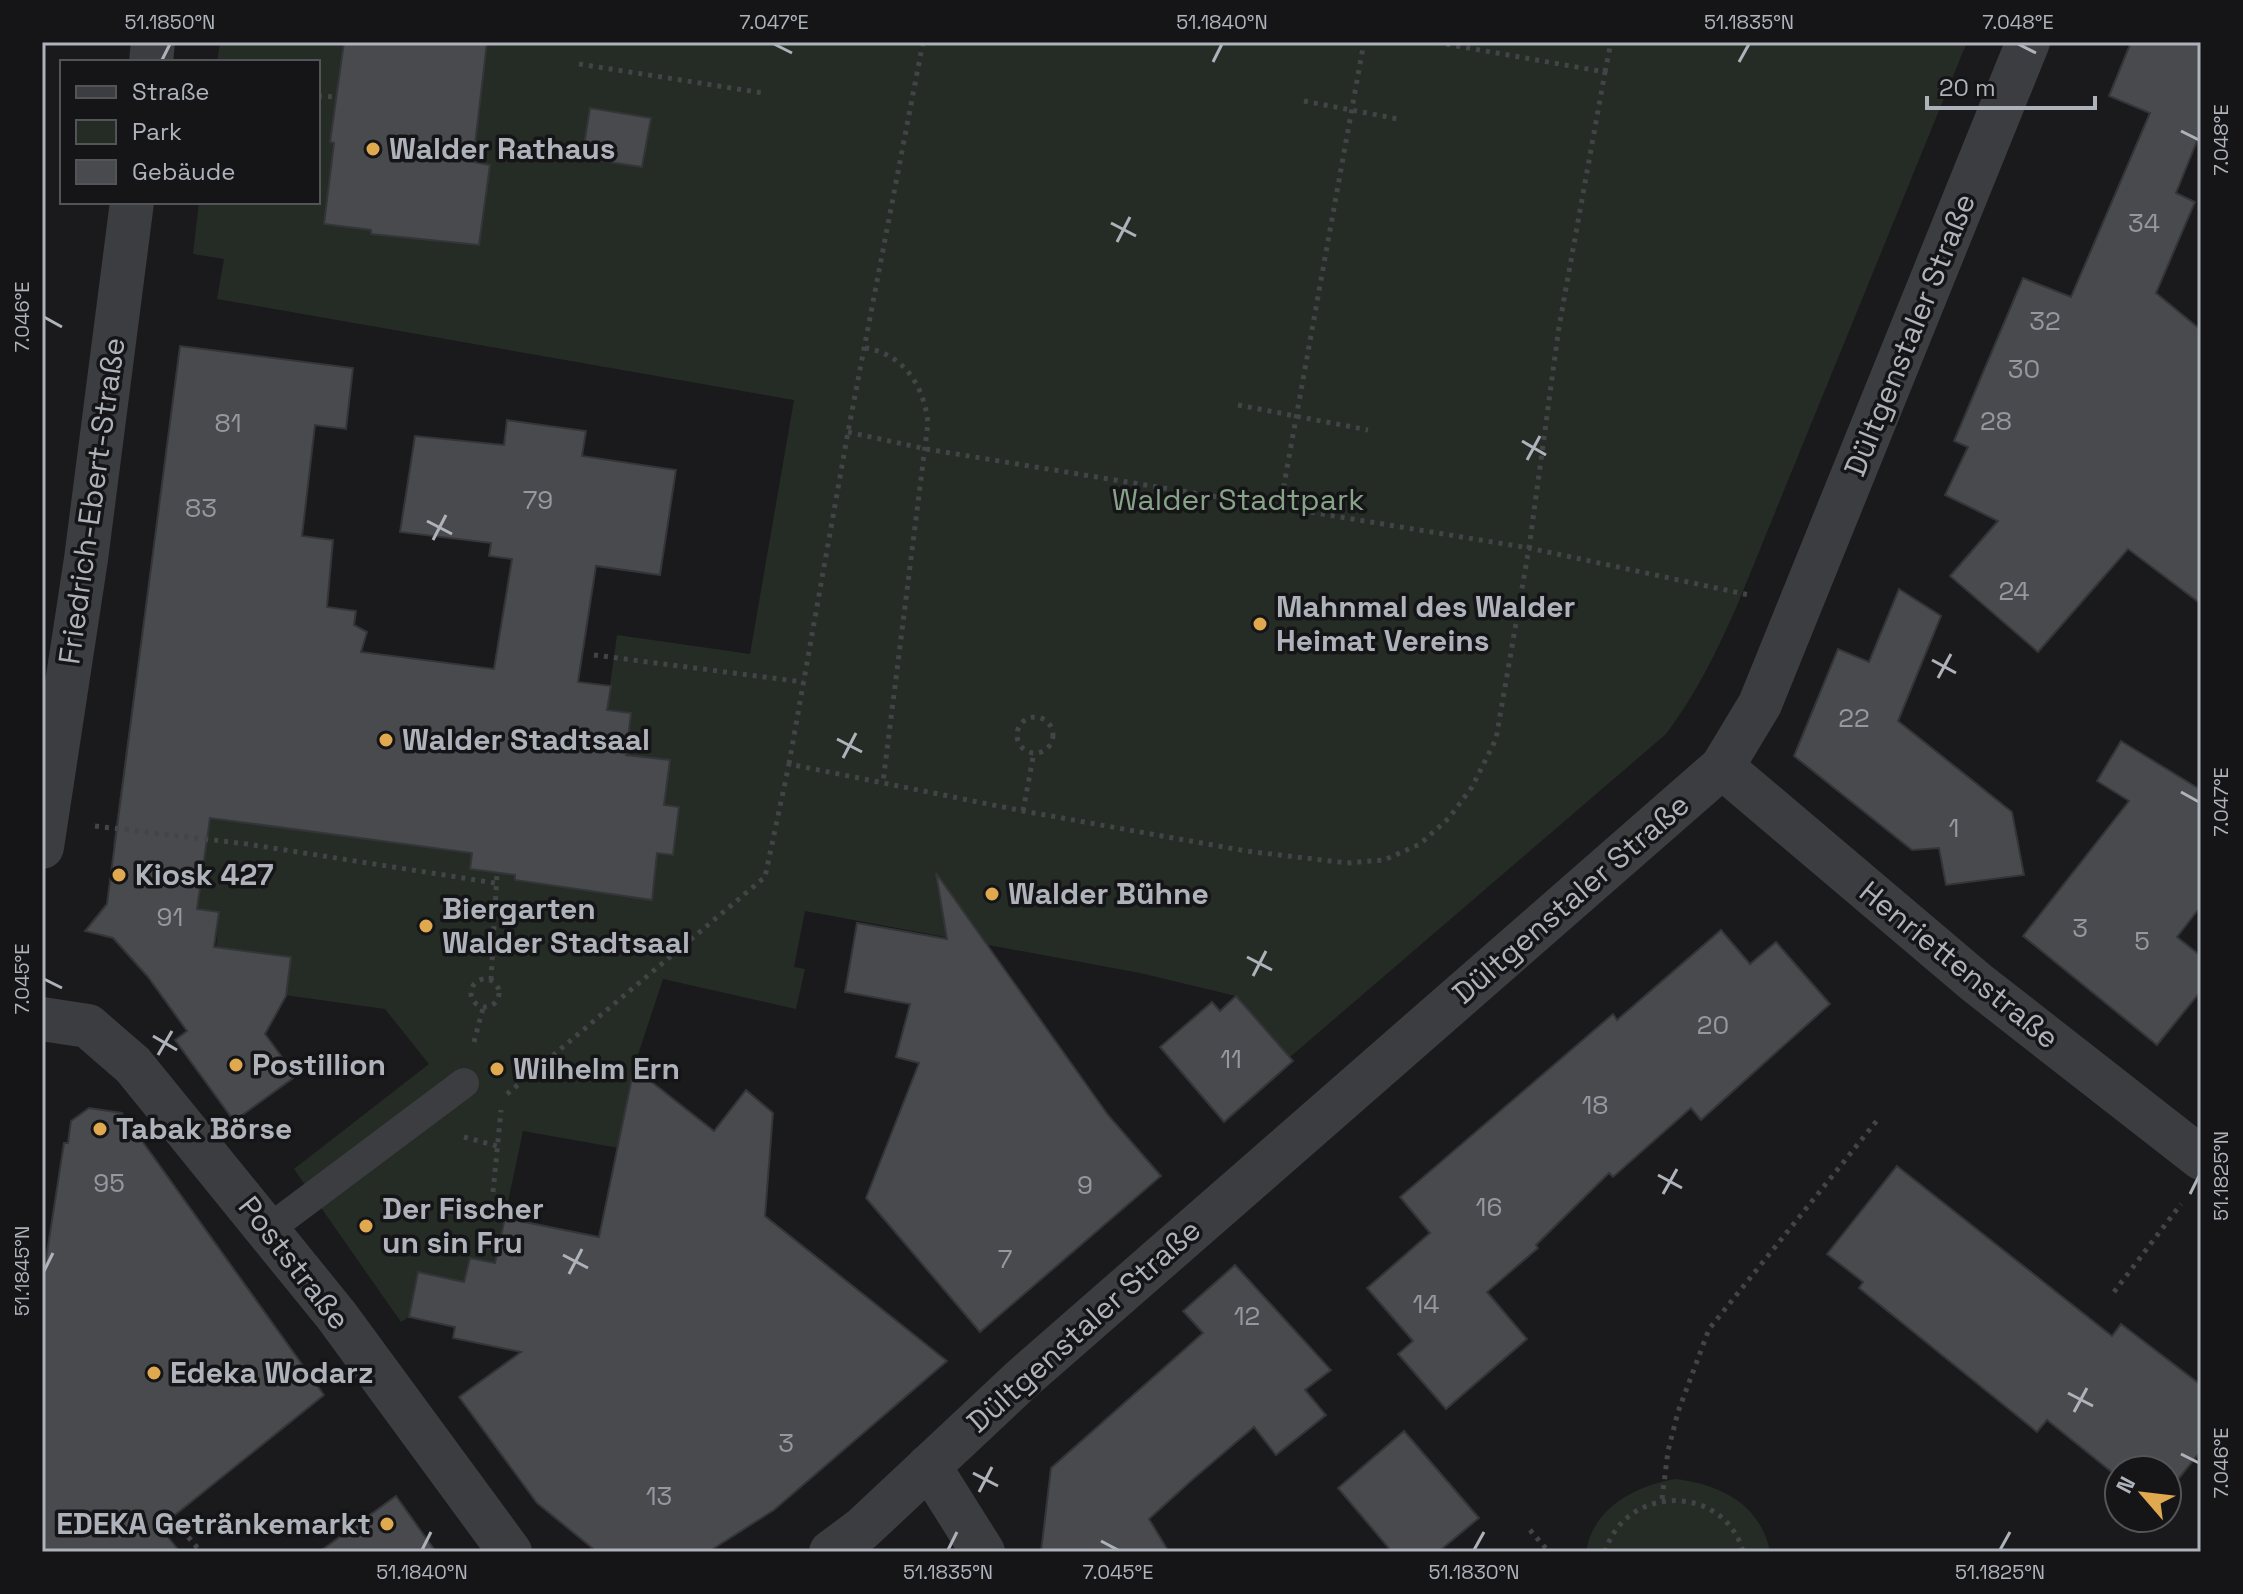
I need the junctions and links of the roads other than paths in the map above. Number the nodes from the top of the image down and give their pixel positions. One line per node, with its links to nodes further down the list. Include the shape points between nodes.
1 (2028, 42): 3 (street, Dültgenstaler Straße, via 1760,704)
2 (132, 204): 4 (street, Friedrich-Ebert-Straße)
3 (1722, 767): 7 (street, Henriettenstraße, via 1977,983); 9 (street, Dültgenstaler Straße, via 1121,1291)
4 (44, 834)
5 (42, 1019): 8 (street, Poststraße, via 88,1026 133,1065)
6 (464, 1083): 8 (lane)
7 (2201, 1158)
8 (269, 1229): 10 (street, Poststraße)
9 (929, 1466): 11 (street, Dültgenstaler Straße); 12 (street)
10 (510, 1552)
11 (831, 1552)
12 (983, 1552)

